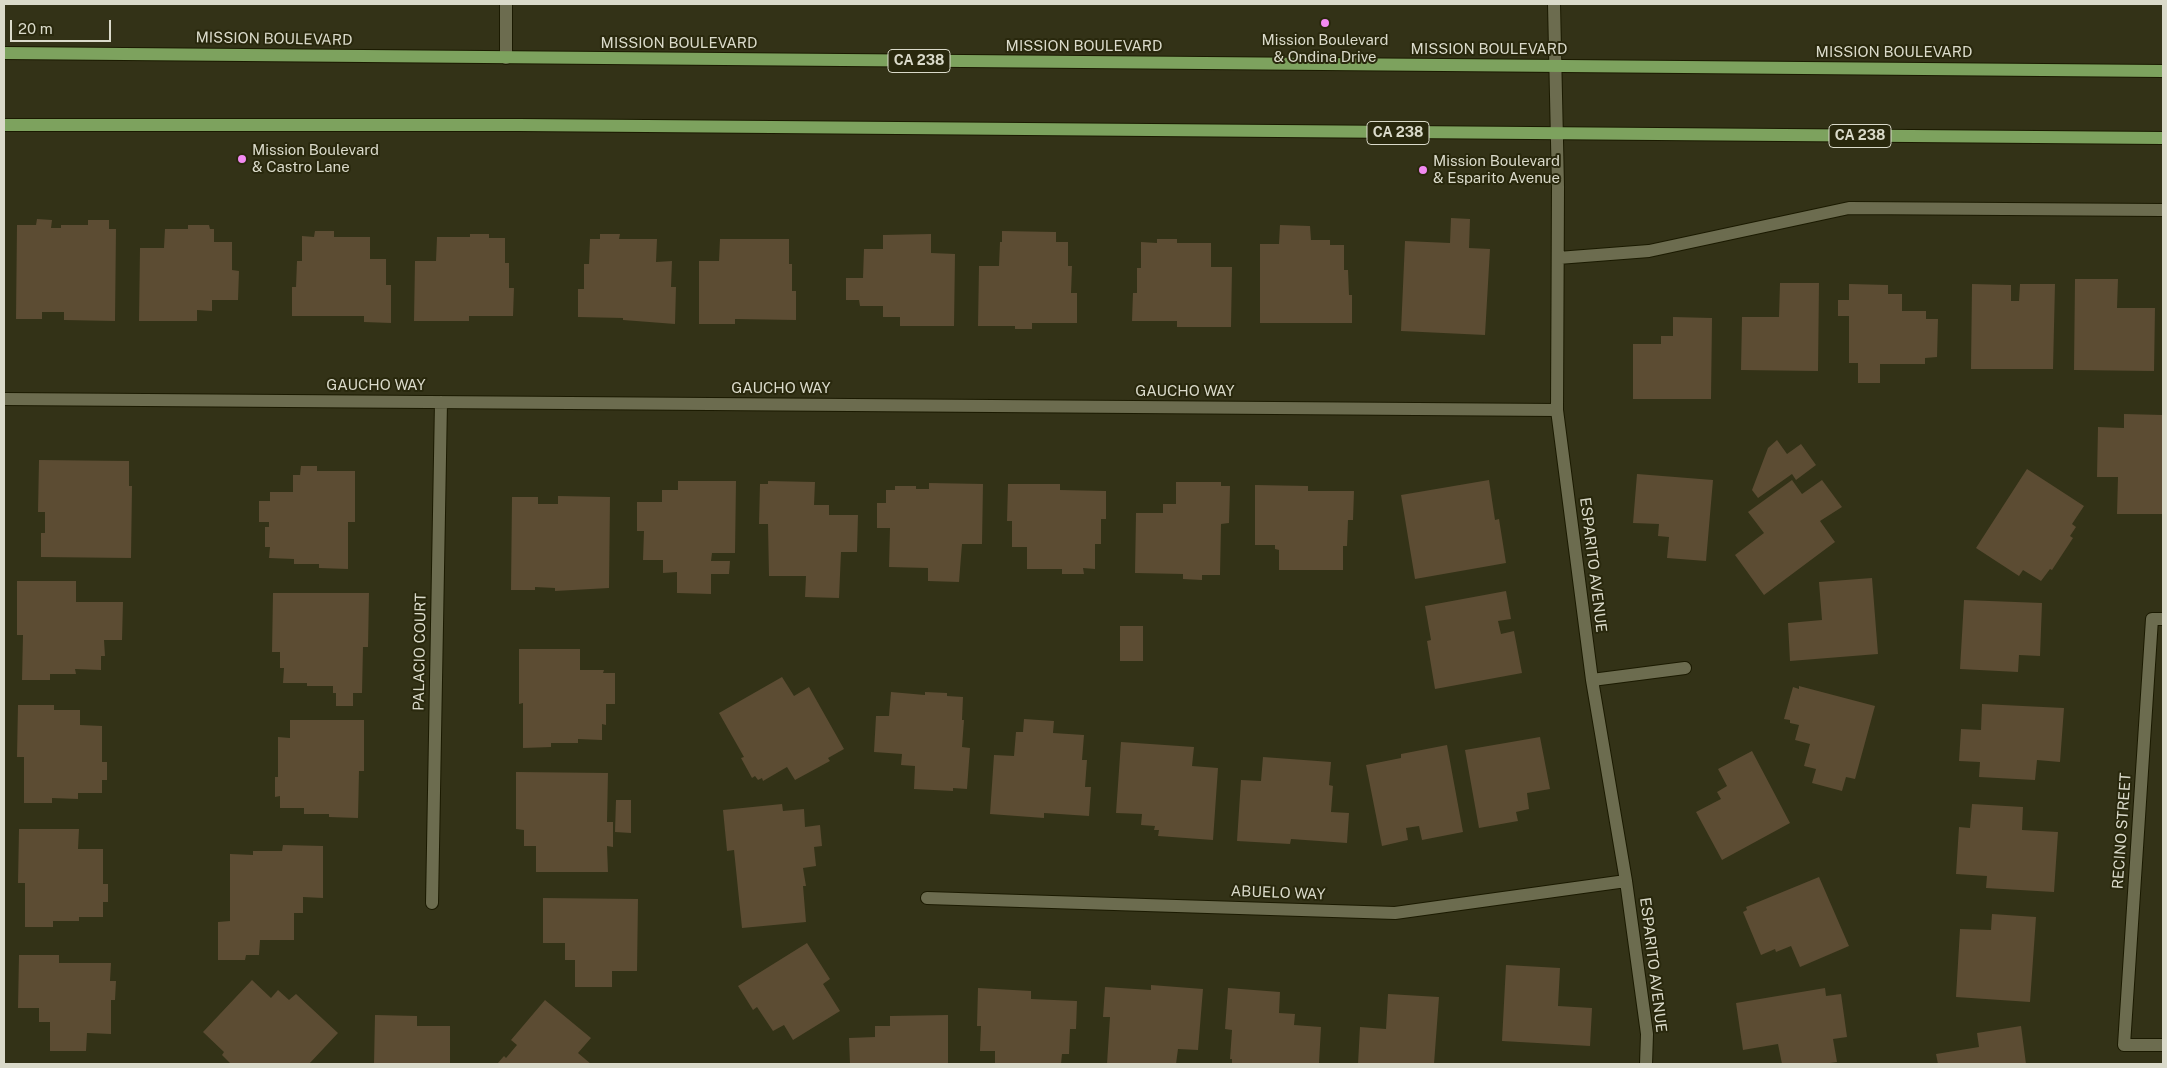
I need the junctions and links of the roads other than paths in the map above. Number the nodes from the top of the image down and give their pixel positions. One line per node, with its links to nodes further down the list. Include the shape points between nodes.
1 (506, 4): 4 (street)
2 (1554, 4): 5 (street, ESPARITO AVENUE)
3 (4, 53): 4 (main road, MISSION BOULEVARD / CA 238)
4 (506, 58): 5 (main road, MISSION BOULEVARD / CA 238)
5 (1555, 66): 6 (main road, MISSION BOULEVARD / CA 238); 8 (street, ESPARITO AVENUE)
6 (2163, 70)
7 (4, 125): 8 (main road, CA 238, via 519,125)
8 (1556, 134): 9 (main road, CA 238); 11 (street, ESPARITO AVENUE)
9 (2163, 138)
10 (2163, 210): 11 (street, via 1849,208 1649,251)
11 (1558, 258): 14 (street, ESPARITO AVENUE)
12 (4, 398): 13 (street, GAUCHO WAY)
13 (441, 402): 14 (street, GAUCHO WAY); 20 (street, PALACIO COURT)
14 (1557, 410): 17 (street, ESPARITO AVENUE)
15 (2158, 619): 21 (street, RECINO STREET, via 2124,1045)
16 (1685, 668): 17 (street)
17 (1592, 680): 18 (street, ESPARITO AVENUE)
18 (1626, 881): 19 (street, ABUELO WAY, via 1395,913); 22 (street, ESPARITO AVENUE, via 1647,1034)
19 (927, 898)
20 (432, 903)
21 (2163, 1045)
22 (1646, 1064)

